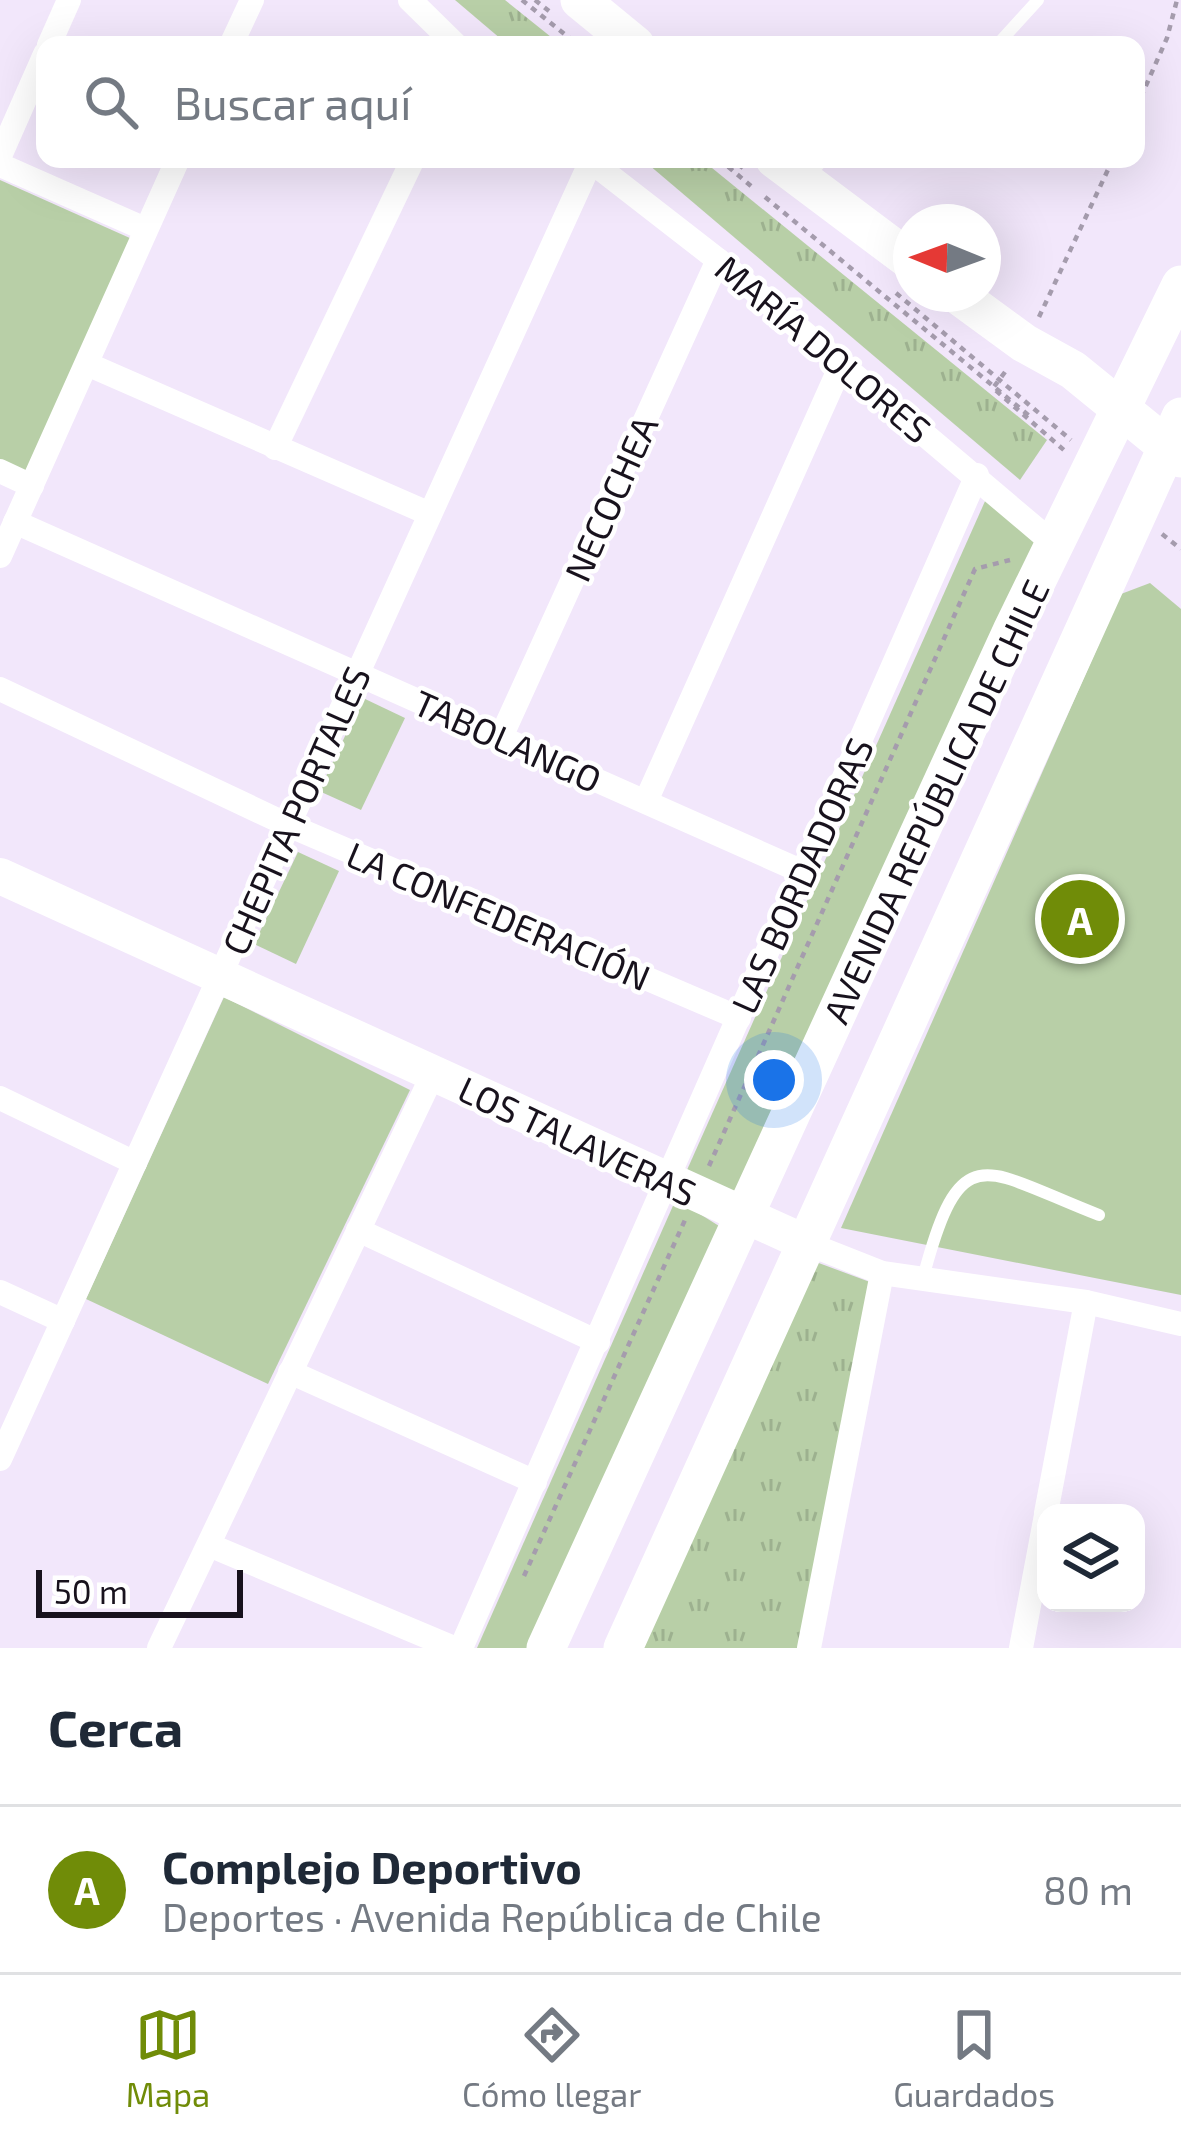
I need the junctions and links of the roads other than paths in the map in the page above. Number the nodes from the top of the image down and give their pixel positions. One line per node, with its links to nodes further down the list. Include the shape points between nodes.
1 (69, 0): 6 (street)
2 (253, 0): 7 (street)
3 (410, 0): 8 (street)
4 (580, 0): 9 (main road)
5 (1037, 0): 10 (lane)
6 (53, 36)
7 (235, 36)
8 (447, 36)
9 (624, 36)
10 (1005, 36)
11 (36, 75): 12 (street)
12 (0, 160): 18 (street)
13 (174, 168): 18 (street)
14 (409, 168): 27 (street)
15 (586, 168): 31 (street, CHEPITA PORTALES)
16 (600, 168): 20 (street, MARÍA DOLORES)
17 (803, 168): 19 (main road)
18 (145, 229): 24 (street)
19 (893, 245)
20 (718, 260): 23 (street, MARÍA DOLORES); 37 (street, NECOCHEA)
21 (1181, 285): 25 (main road, AVENIDA REPÚBLICA DE CHILE)
22 (982, 312): 25 (main road)
23 (842, 363): 29 (street, MARÍA DOLORES); 38 (street)
24 (87, 364): 27 (street); 30 (street)
25 (1120, 409): 26 (main road); 33 (main road, AVENIDA REPÚBLICA DE CHILE)
26 (1177, 440): 51 (main road, AVENIDA REPÚBLICA DE CHILE)
27 (275, 448): 31 (street)
28 (0, 471): 30 (street)
29 (977, 476): 33 (street, MARÍA DOLORES); 40 (street, LAS BORDADORAS)
30 (32, 486): 32 (street)
31 (430, 514): 35 (street, CHEPITA PORTALES)
32 (15, 522): 34 (street); 35 (street, TABOLANGO)
33 (1044, 533): 49 (main road, AVENIDA REPÚBLICA DE CHILE)
34 (0, 556)
35 (357, 674): 37 (street, TABOLANGO); 39 (street, CHEPITA PORTALES)
36 (0, 689): 39 (street, LA CONFEDERACIÓN)
37 (501, 736): 38 (street, TABOLANGO)
38 (646, 801): 40 (street, TABOLANGO)
39 (288, 825): 42 (street, CHEPITA PORTALES); 43 (street, LA CONFEDERACIÓN)
40 (802, 872): 43 (street, LAS BORDADORAS)
41 (0, 877): 42 (street, LOS TALAVERAS)
42 (220, 976): 44 (street, LOS TALAVERAS); 46 (street, CHEPITA PORTALES)
43 (739, 1018): 47 (street, LAS BORDADORAS)
44 (434, 1072): 47 (street, LOS TALAVERAS); 50 (street)
45 (0, 1098): 46 (street)
46 (135, 1163): 56 (street, CHEPITA PORTALES)
47 (682, 1188): 49 (street, LOS TALAVERAS); 58 (street, LAS BORDADORAS)
48 (1099, 1215): 53 (lane, via 995,1174 973,1174 956,1185)
49 (742, 1217): 51 (street, LOS TALAVERAS); 67 (main road, AVENIDA REPÚBLICA DE CHILE)
50 (358, 1230): 58 (street); 59 (street)
51 (806, 1243): 52 (street, LOS TALAVERAS); 68 (main road, AVENIDA REPÚBLICA DE CHILE)
52 (882, 1273): 53 (street, LOS TALAVERAS); 69 (street)
53 (922, 1279): 55 (street, LOS TALAVERAS)
54 (0, 1292): 56 (street)
55 (1086, 1302): 57 (street, LOS TALAVERAS); 62 (street)
56 (62, 1321): 60 (street, CHEPITA PORTALES)
57 (1181, 1324)
58 (598, 1342): 61 (street, LAS BORDADORAS)
59 (290, 1372): 61 (street); 63 (street)
60 (0, 1459)
61 (535, 1482): 66 (street, LAS BORDADORAS)
62 (1048, 1504)
63 (209, 1545): 65 (street); 66 (street)
64 (1037, 1562): 70 (street)
65 (159, 1648)
66 (458, 1648)
67 (546, 1648)
68 (622, 1648)
69 (809, 1648)
70 (1021, 1648)

